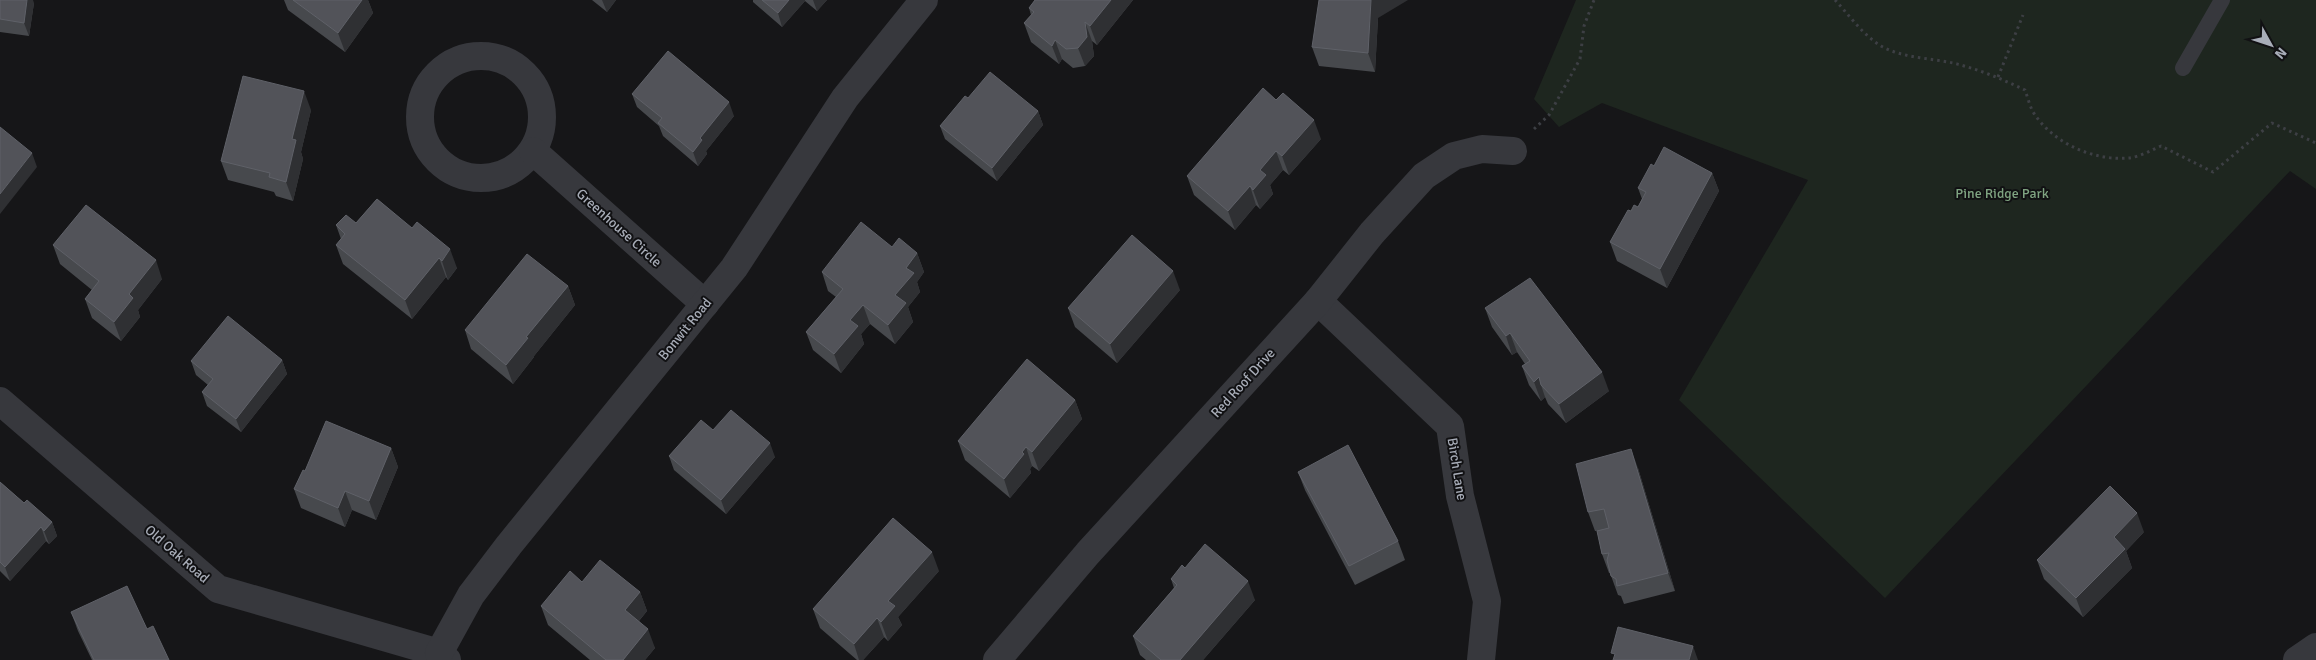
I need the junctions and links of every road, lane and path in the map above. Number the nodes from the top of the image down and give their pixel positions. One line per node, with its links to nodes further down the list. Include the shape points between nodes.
1 (924, 0): 12 (street, Bonwit Road, via 845,98 734,268)
2 (1594, 0): 10 (path, via 1584,26 1580,59 1549,115)
3 (1834, 0): 7 (path, via 1882,46)
4 (2222, 0): 6 (lane)
5 (2023, 15): 7 (path)
6 (2183, 68)
7 (1998, 77): 8 (path, via 2025,90 2034,114 2050,132 2070,146 2104,157 2131,158 2161,146 2213,172 2272,124)
8 (2316, 143)
9 (533, 151): 9 (street, via 541,131 543,111 537,90 514,66 488,56 468,57 448,65 433,79 423,98 420,117 422,137 446,168 464,177 483,179 503,175 520,165); 12 (street, Greenhouse Circle)
10 (1512, 151): 11 (street, Red Roof Drive, via 1482,149 1454,156 1424,176 1372,232)
11 (1318, 301): 16 (street, Red Roof Drive, via 1088,553); 17 (street, Birch Lane, via 1450,426 1460,496 1487,601)
12 (705, 304): 15 (street, Bonwit Road, via 509,545 472,595)
13 (0, 402): 15 (street, Old Oak Road, via 218,589)
14 (2316, 647): 18 (street)
15 (443, 657)
16 (997, 660)
17 (1481, 660)
18 (2297, 660)

